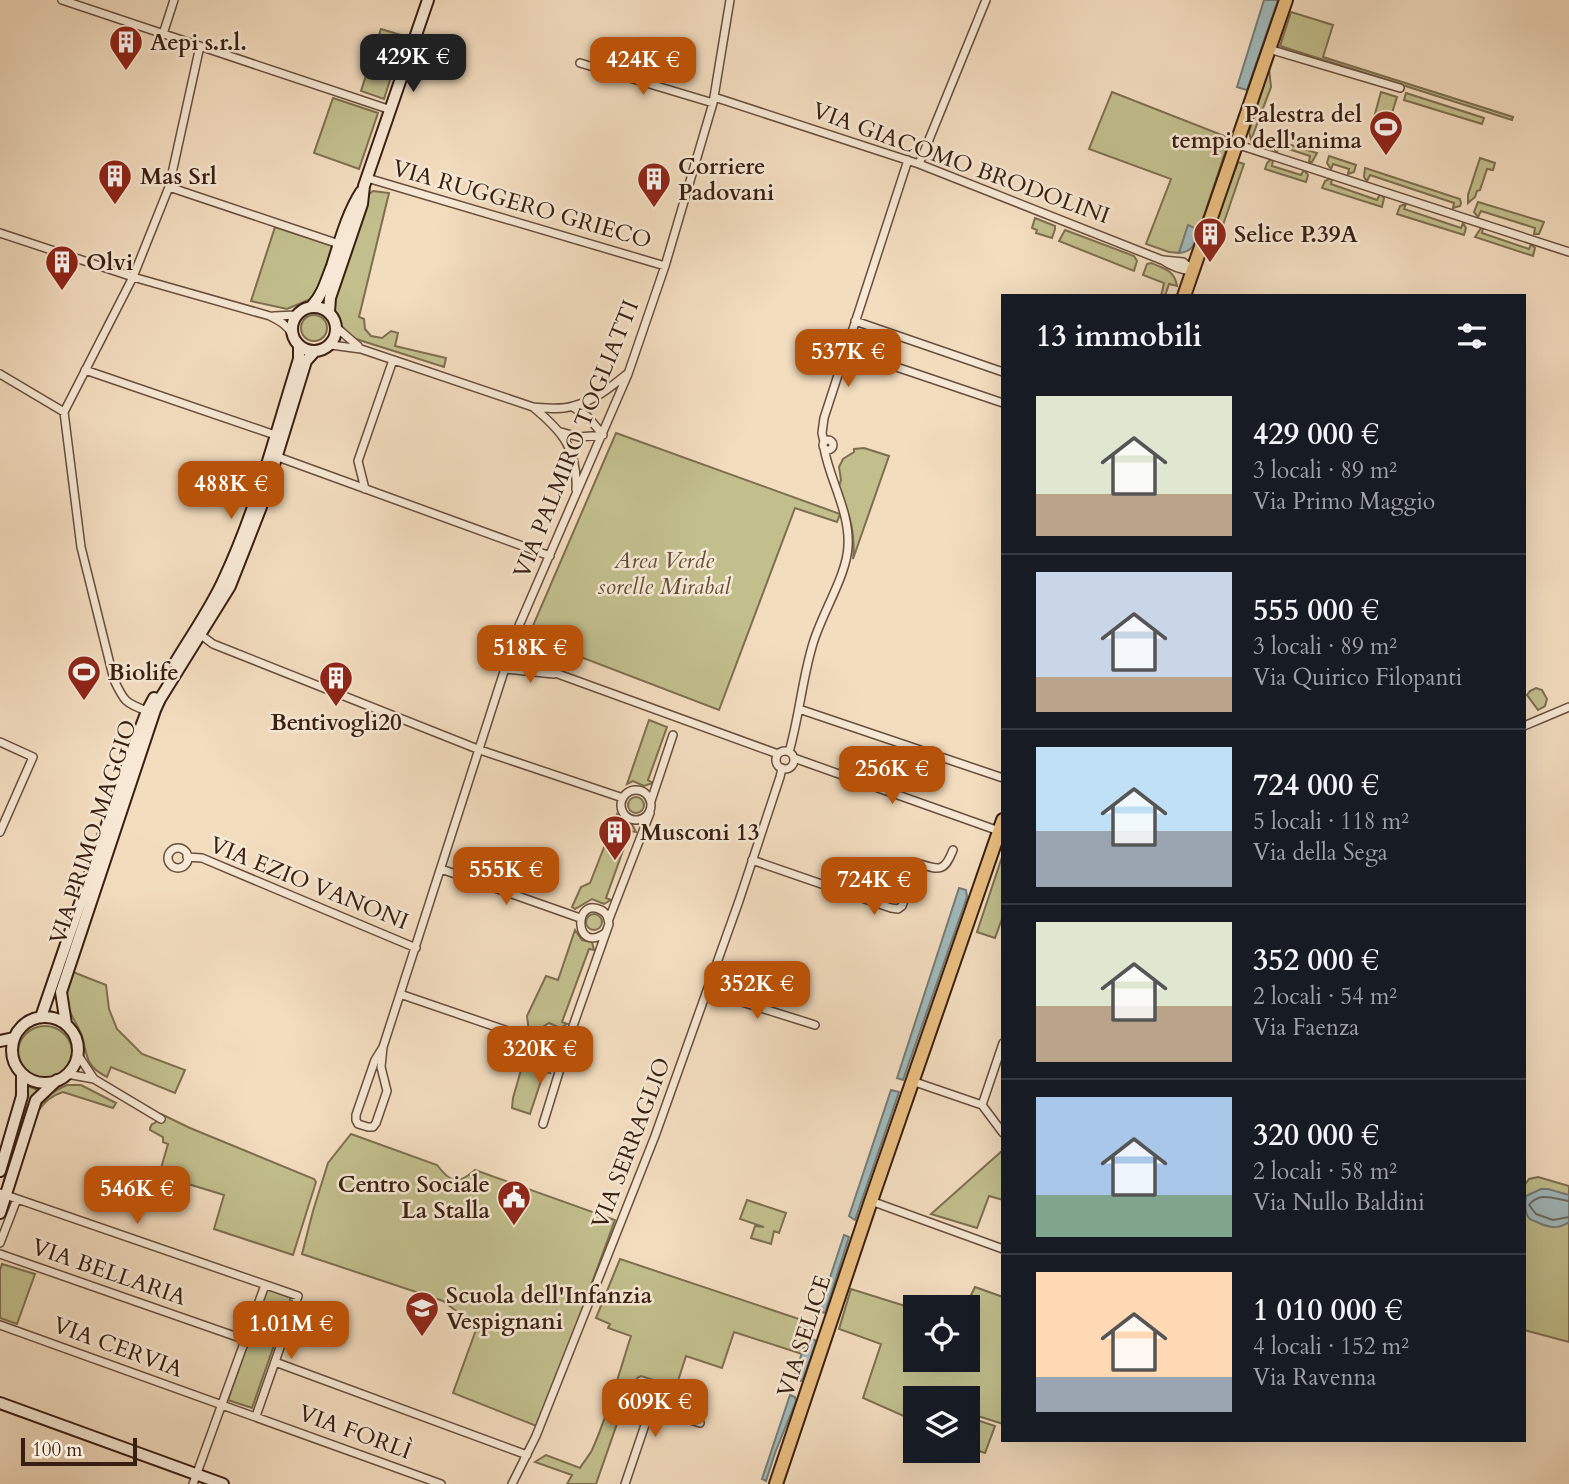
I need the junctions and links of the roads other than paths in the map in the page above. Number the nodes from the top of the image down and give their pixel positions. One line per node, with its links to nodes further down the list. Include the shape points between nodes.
1 (62, 0): 7 (street)
2 (174, 0): 7 (street)
3 (428, 0): 13 (street)
4 (730, 0): 12 (street, VIA PALMIRO TOGLIATTI)
5 (986, 0): 16 (street)
6 (1286, 0): 9 (main road)
7 (163, 34): 8 (street)
8 (200, 46): 13 (street); 18 (street)
9 (1269, 49): 11 (street); 14 (main road)
10 (580, 63): 12 (street, VIA GIACOMO BRODOLINI)
11 (1400, 88)
12 (714, 100): 15 (street, VIA GIACOMO BRODOLINI); 22 (street, VIA PALMIRO TOGLIATTI)
13 (391, 110): 17 (street)
14 (1236, 144): 21 (street); 23 (main road)
15 (908, 160): 16 (street, VIA GIACOMO BRODOLINI); 30 (street)
16 (919, 164): 23 (street, VIA GIACOMO BRODOLINI, via 1173,267)
17 (366, 182): 20 (street); 22 (street, VIA RUGGERO GRIECO); 27 (street)
18 (169, 187): 20 (street); 24 (street)
19 (0, 233): 24 (street)
20 (339, 244): 26 (street, via 321,296)
21 (1569, 252)
22 (665, 266): 42 (street, VIA PALMIRO TOGLIATTI)
23 (1189, 269): 25 (main road)
24 (133, 277): 29 (street); 39 (street)
25 (1184, 294)
26 (312, 306): 27 (street); 28 (street)
27 (329, 312): 31 (street)
28 (297, 315): 29 (street); 32 (street)
29 (270, 316): 32 (street)
30 (855, 321): 36 (street); 40 (street)
31 (337, 328): 34 (street); 35 (street)
32 (293, 335): 33 (street)
33 (299, 345): 37 (street); 48 (street, VIA PRIMO MAGGIO, via 299,359)
34 (331, 345): 35 (street); 37 (street)
35 (361, 349): 38 (street)
36 (845, 350): 43 (street); 59 (street, via 823,423 828,469 846,521 848,548 811,649)
37 (315, 351): 50 (street, VIA PRIMO MAGGIO, via 306,361)
38 (393, 360): 44 (street); 51 (street, via 358,461)
39 (85, 370): 46 (street); 48 (street)
40 (1001, 371)
41 (0, 374): 46 (street)
42 (628, 374): 45 (street); 49 (street, VIA PALMIRO TOGLIATTI)
43 (1001, 402)
44 (533, 407): 45 (street); 47 (street)
45 (573, 407): 49 (street)
46 (64, 412): 60 (street, via 81,547 114,680 122,698)
47 (561, 432): 49 (street, via 579,438); 52 (street, via 576,467)
48 (275, 435): 60 (street, VIA PRIMO MAGGIO, via 225,578)
49 (603, 435): 52 (street, VIA PALMIRO TOGLIATTI)
50 (278, 457): 51 (street); 54 (street, VIA PRIMO MAGGIO, via 235,575)
51 (365, 489): 53 (street)
52 (576, 495): 53 (street, VIA PALMIRO TOGLIATTI)
53 (550, 556): 55 (street, VIA PALMIRO TOGLIATTI)
54 (201, 635): 64 (street, via 213,644); 85 (street, VIA PRIMO MAGGIO, via 155,710 61,992)
55 (513, 647): 56 (street, VIA PALMIRO TOGLIATTI); 57 (street)
56 (505, 669): 57 (street); 64 (street, VIA PALMIRO TOGLIATTI)
57 (558, 674): 65 (street)
58 (1569, 707): 61 (street)
59 (799, 709): 66 (street); 68 (street)
60 (147, 711): 84 (street, VIA PRIMO MAGGIO)
61 (1526, 725)
62 (673, 734): 70 (street)
63 (0, 742): 73 (street, via 33,757)
64 (480, 750): 69 (street); 77 (street, VIA PALMIRO TOGLIATTI)
65 (778, 754): 66 (street); 67 (street, via 776,762)
66 (791, 755): 67 (street, via 792,766); 72 (street)
67 (782, 768): 76 (street, VIA SERRAGLIO)
68 (1001, 777)
69 (623, 798): 70 (street, via 636,790); 71 (street, via 622,808 632,820)
70 (651, 801): 71 (street)
71 (650, 813): 79 (street)
72 (1001, 825): 100 (main road, VIA SELICE)
73 (0, 832)
74 (953, 850): 76 (street, via 944,867 917,863 898,909)
75 (187, 857): 81 (street, VIA EZIO VANONI, via 202,858)
76 (752, 860): 82 (street, VIA SERRAGLIO)
77 (441, 869): 78 (street); 81 (street, VIA PALMIRO TOGLIATTI)
78 (580, 918): 79 (street, via 595,908); 80 (street, via 580,928 587,936)
79 (609, 919): 80 (street)
80 (605, 933): 90 (street)
81 (416, 948): 83 (street, VIA PALMIRO TOGLIATTI)
82 (707, 991): 86 (street); 120 (street, VIA SERRAGLIO, via 655,1136)
83 (400, 994): 89 (street); 91 (street, VIA PALMIRO TOGLIATTI)
84 (41, 1017): 85 (street); 87 (street, via 24,1024)
85 (66, 1024): 94 (street, VIA PRIMO MAGGIO)
86 (815, 1025)
87 (14, 1038): 88 (street); 96 (street)
88 (0, 1041)
89 (537, 1041): 90 (street, via 543,1033 553,1031); 95 (street, via 539,1055 547,1060)
90 (567, 1043): 95 (street)
91 (383, 1047): 91 (street, VIA PALMIRO TOGLIATTI, via 356,1115 358,1124 368,1127 376,1124 387,1091 381,1068)
92 (1001, 1049): 101 (street)
93 (0, 1050): 96 (street)
94 (78, 1055): 98 (street); 99 (street)
95 (564, 1055): 103 (street)
96 (12, 1056): 97 (street)
97 (22, 1074): 98 (street, via 48,1083); 105 (street, via 22,1096)
98 (62, 1077): 99 (street); 106 (street, via 36,1100)
99 (94, 1079): 102 (street)
100 (912, 1081): 101 (street); 107 (main road, VIA SELICE)
101 (982, 1105): 104 (street)
102 (161, 1119)
103 (543, 1124)
104 (1001, 1130)
105 (0, 1171)
106 (8, 1196): 108 (street); 109 (street); 112 (street)
107 (871, 1200): 110 (street); 126 (main road, VIA SELICE)
108 (0, 1213)
109 (0, 1243)
110 (1001, 1248)
111 (0, 1254): 114 (street, VIA BELLARIA)
112 (265, 1285): 114 (street); 115 (street, via 299,1296)
113 (0, 1325): 117 (street, VIA CERVIA)
114 (246, 1340): 117 (street)
115 (275, 1362): 118 (street); 120 (street)
116 (0, 1403): 121 (street)
117 (223, 1405): 118 (street, VIA CERVIA); 121 (street)
118 (256, 1416): 123 (street, VIA FORLÌ)
119 (700, 1423): 125 (street, via 656,1409 650,1413)
120 (527, 1455): 124 (street, VIA SERRAGLIO)
121 (195, 1479): 122 (street)
122 (223, 1484)
123 (441, 1484)
124 (512, 1484)
125 (625, 1484)
126 (776, 1484)

